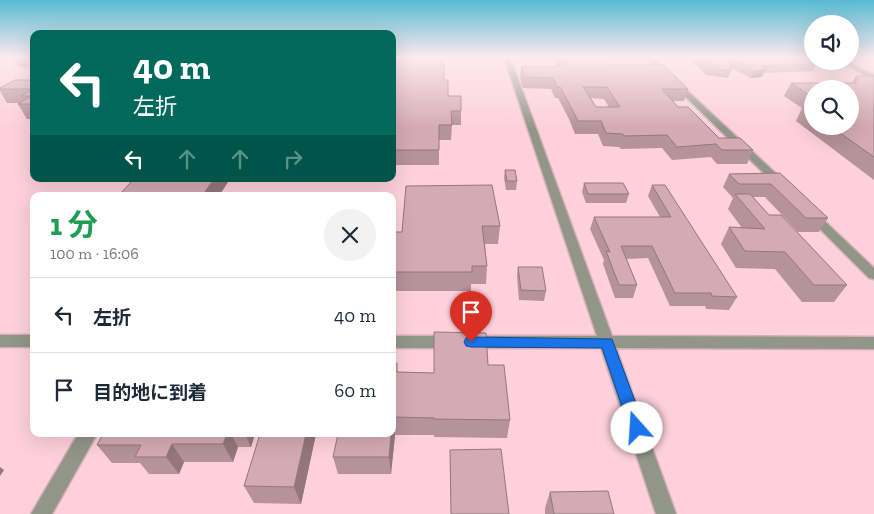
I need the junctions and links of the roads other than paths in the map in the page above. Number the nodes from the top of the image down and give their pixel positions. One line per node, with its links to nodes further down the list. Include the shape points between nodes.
1 (516, 81): 9 (street)
2 (674, 81): 3 (street)
3 (789, 193)
4 (804, 207): 5 (street)
5 (874, 275)
6 (0, 341): 7 (street)
7 (30, 341)
8 (396, 342): 9 (street)
9 (607, 342): 10 (street); 13 (street)
10 (874, 343)
11 (86, 437): 12 (street)
12 (41, 514)
13 (666, 514)

